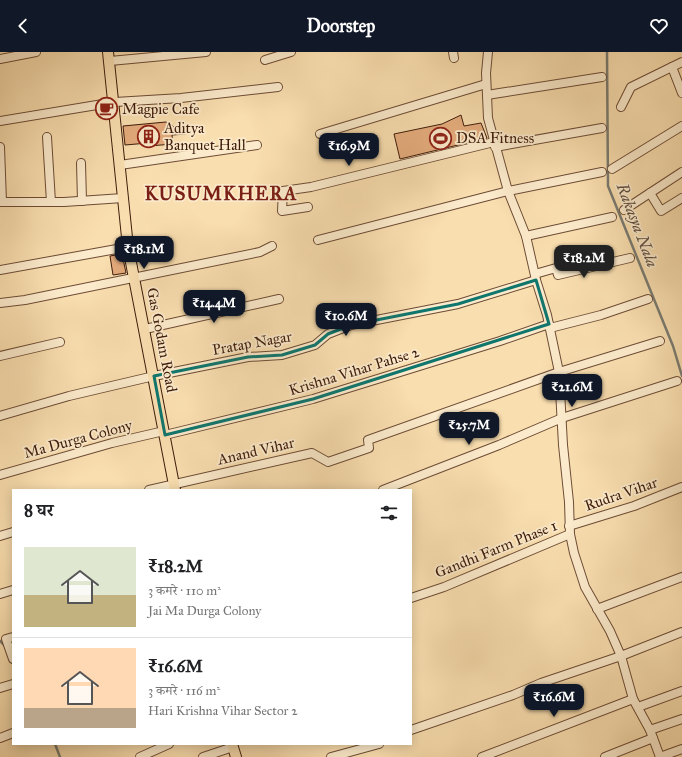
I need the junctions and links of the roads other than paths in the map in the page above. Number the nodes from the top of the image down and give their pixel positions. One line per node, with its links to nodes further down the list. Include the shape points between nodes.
1 (36, 52): 6 (street)
2 (206, 52): 5 (street)
3 (291, 52): 7 (street)
4 (488, 52): 11 (street)
5 (109, 56): 15 (main road, Gas Godam Road)
6 (0, 59)
7 (265, 60)
8 (682, 62): 9 (street)
9 (672, 67): 13 (street); 16 (street, via 631,87)
10 (602, 77): 14 (street)
11 (486, 84): 14 (street); 20 (street)
12 (278, 87): 15 (street, via 181,98)
13 (682, 93)
14 (487, 95): 23 (street, via 488,118)
15 (115, 102): 17 (street); 26 (main road, Gas Godam Road)
16 (621, 107)
17 (0, 121)
18 (682, 126): 27 (street)
19 (602, 128): 23 (street)
20 (320, 134)
21 (46, 137): 36 (street)
22 (257, 144): 26 (street)
23 (494, 145): 30 (street); 37 (street, via 311,187 283,191 282,211)
24 (0, 147): 35 (street, via 3,173)
25 (81, 163): 34 (street)
26 (120, 165): 32 (main road, Gas Godam Road)
27 (612, 169)
28 (602, 172): 30 (street)
29 (682, 172): 31 (street)
30 (508, 191): 40 (street); 41 (street)
31 (650, 193): 33 (street, via 661,211); 38 (street)
32 (123, 198): 34 (street); 43 (main road, Gas Godam Road)
33 (682, 198)
34 (82, 201): 36 (street)
35 (1, 202): 36 (street)
36 (51, 202)
37 (308, 207)
38 (624, 210)
39 (612, 217): 40 (street)
40 (526, 236): 47 (street)
41 (318, 240)
42 (272, 246): 46 (street, via 260,252)
43 (128, 247): 45 (street); 46 (main road, Gas Godam Road)
44 (630, 258): 47 (street, Pratap Nagar, via 558,275 556,268)
45 (0, 270)
46 (134, 277): 50 (street); 52 (main road, Gas Godam Road)
47 (535, 277): 51 (street); 57 (street, Pratap Nagar, via 458,304 351,325 328,334 315,345 282,355 248,357)
48 (279, 299): 52 (street)
49 (648, 299): 51 (street, Krishna Vihar Pahse 2, via 601,315)
50 (0, 303)
51 (549, 326): 56 (street); 61 (street, Krishna Vihar Pahse 2, via 313,399)
52 (145, 329): 57 (main road, Gas Godam Road)
53 (660, 341): 56 (street)
54 (60, 342): 55 (street)
55 (0, 356)
56 (559, 372): 60 (street); 63 (street, Anand Vihar, via 368,440 369,448 328,462 312,453)
57 (154, 376): 59 (street, Pratap Nagar, via 69,396); 61 (main road, Gas Godam Road)
58 (677, 381): 60 (street)
59 (0, 416)
60 (562, 418): 66 (street); 67 (street)
61 (165, 433): 62 (street, Ma Durga Colony, via 112,443); 63 (main road, Gas Godam Road)
62 (0, 475)
63 (174, 487): 65 (street)
64 (682, 487): 67 (street, Rudra Vihar)
65 (158, 489)
66 (386, 489)
67 (569, 530): 73 (street, Gandhi Farm Phase 1, via 444,587); 74 (street, via 584,587)
68 (12, 532): 69 (street)
69 (0, 536)
70 (682, 577): 74 (street)
71 (12, 590): 72 (street)
72 (0, 594)
73 (412, 598)
74 (597, 609): 78 (street)
75 (682, 632): 78 (street)
76 (12, 637): 77 (street, via 6,639)
77 (12, 656)
78 (621, 656): 82 (street); 85 (street)
79 (12, 684): 80 (street)
80 (0, 688)
81 (682, 691): 83 (street)
82 (633, 699): 83 (street); 97 (street)
83 (638, 707): 87 (street)
84 (682, 719): 87 (street)
85 (412, 730)
86 (12, 733): 88 (street)
87 (652, 734): 98 (street); 99 (street)
88 (0, 738)
89 (167, 745): 93 (street)
90 (232, 745): 94 (street); 95 (main road)
91 (375, 745): 96 (street)
92 (682, 750): 99 (street)
93 (140, 757)
94 (203, 757)
95 (236, 757)
96 (331, 757)
97 (482, 757)
98 (605, 757)
99 (660, 757)

